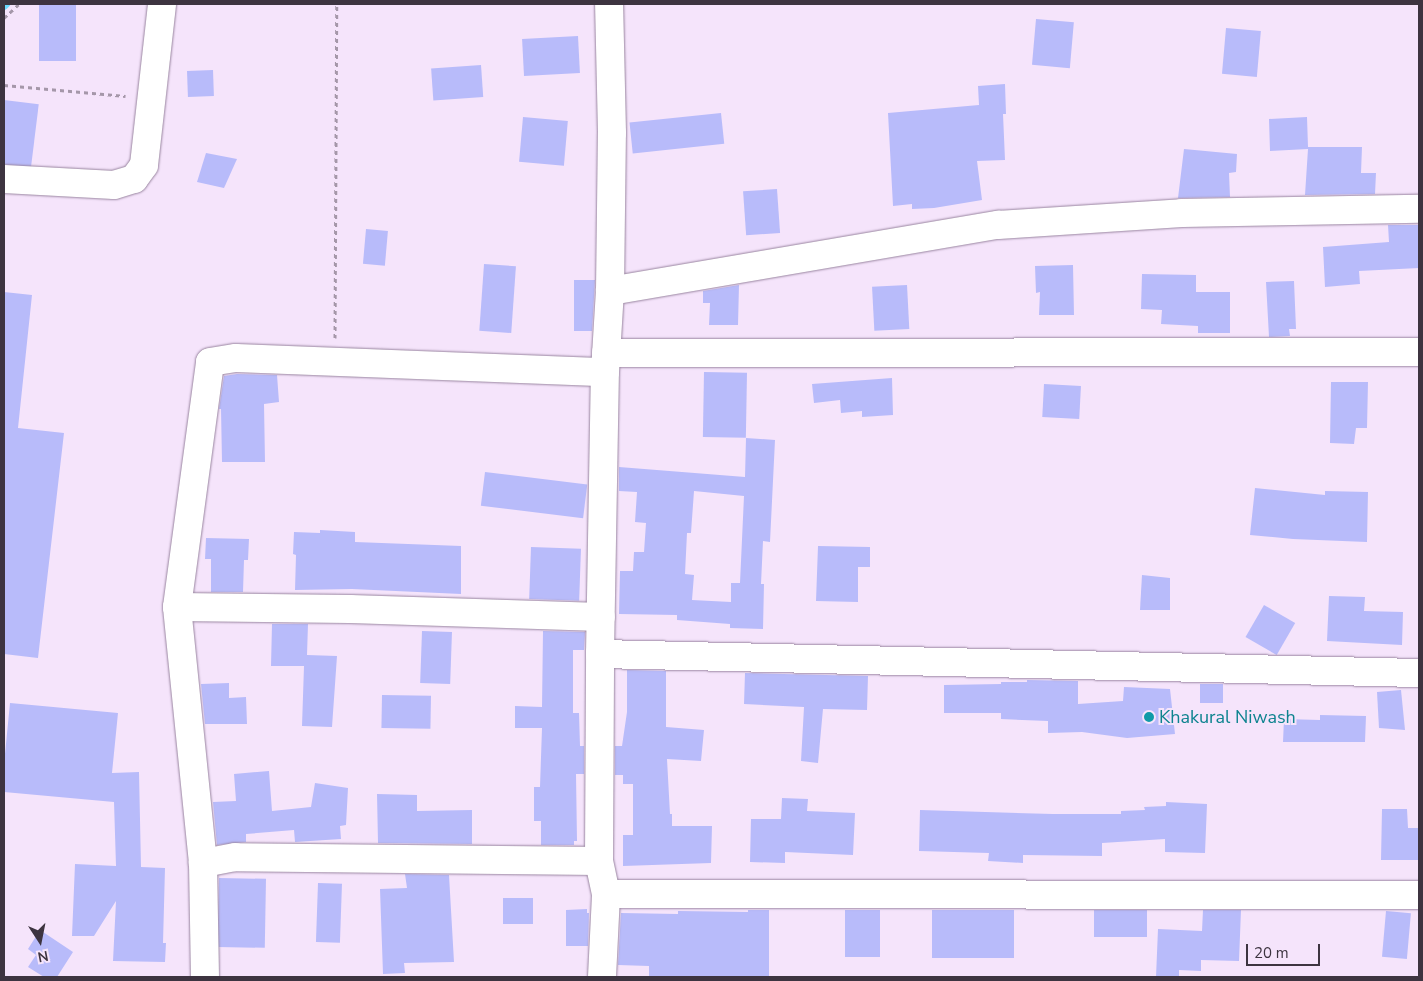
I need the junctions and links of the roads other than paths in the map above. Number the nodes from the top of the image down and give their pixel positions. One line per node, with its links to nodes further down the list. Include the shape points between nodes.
1 (162, 4): 3 (street, via 144,165 134,179 114,186)
2 (609, 4): 5 (street, via 612,133)
3 (4, 179)
4 (1419, 209): 5 (street, via 1182,213 998,225)
5 (610, 291): 7 (street)
6 (1419, 352): 7 (street)
7 (606, 363): 8 (street, via 236,358 210,362); 9 (street)
8 (177, 607): 9 (street); 13 (street)
9 (601, 617): 10 (street)
10 (600, 654): 11 (street); 12 (street)
11 (1419, 673)
12 (599, 861): 13 (street, via 235,857); 14 (street)
13 (203, 863): 16 (street)
14 (606, 894): 15 (street); 17 (street)
15 (1419, 895)
16 (205, 977)
17 (602, 977)

